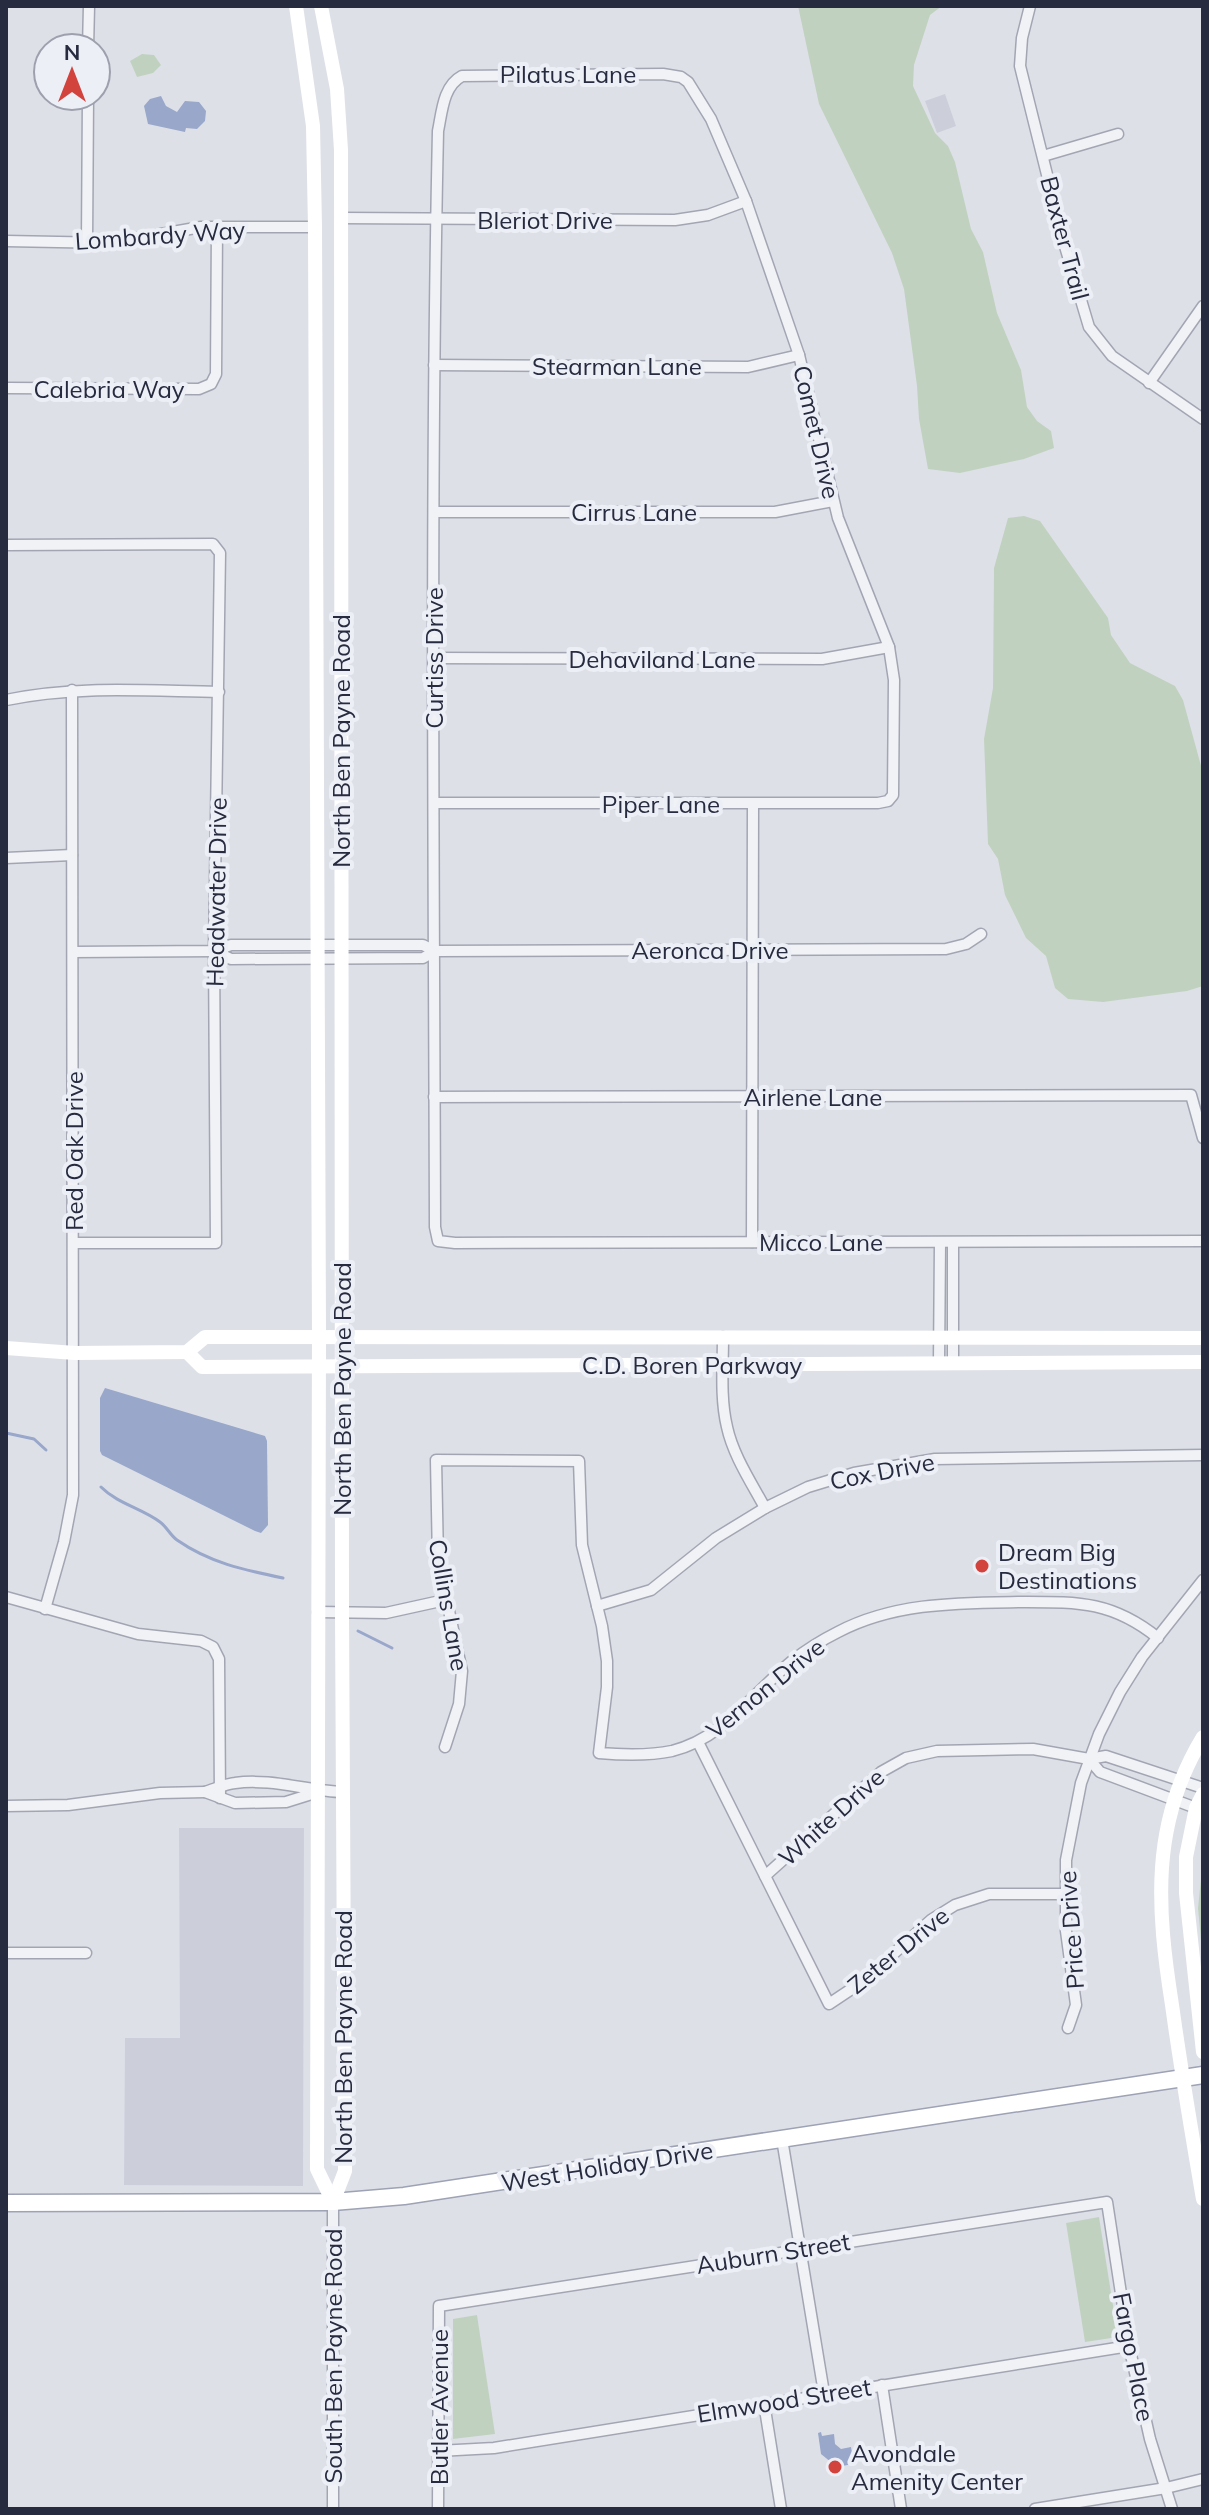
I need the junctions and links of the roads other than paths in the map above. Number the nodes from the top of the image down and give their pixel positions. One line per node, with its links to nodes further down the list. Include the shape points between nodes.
1 (89, 6): 5 (street)
2 (296, 6): 15 (street, North Ben Payne Road, via 313,126)
3 (321, 6): 12 (street, North Ben Payne Road, via 340,118)
4 (1030, 6): 10 (street, Baxter Trail, via 1020,66)
5 (88, 32)
6 (681, 77): 7 (street, Pilatus Lane, via 472,74); 11 (street, Comet Drive, via 711,119)
7 (456, 79): 13 (street, Curtiss Drive, via 445,96 438,131)
8 (88, 112): 17 (street)
9 (1118, 134): 10 (street)
10 (1043, 156): 21 (street, Baxter Trail, via 1089,327 1112,356)
11 (746, 201): 13 (street, Bleriot Drive, via 675,220); 19 (street, Comet Drive)
12 (341, 218): 13 (street, Bleriot Drive); 15 (street); 43 (street, North Ben Payne Road)
13 (436, 219): 20 (street, Curtiss Drive)
14 (217, 227): 15 (street, Lombardy Way); 17 (street, Lombardy Way); 22 (street, Calebria Way, via 216,374 211,384 199,389)
15 (315, 227): 42 (street, North Ben Payne Road)
16 (6, 241): 17 (street, Lombardy Way)
17 (87, 242)
18 (1203, 306): 21 (street)
19 (799, 355): 20 (street, Stearman Lane, via 748,367); 24 (street, Comet Drive)
20 (434, 365): 25 (street, Curtiss Drive)
21 (1149, 383): 23 (street, Baxter Trail)
22 (6, 388)
23 (1203, 419)
24 (833, 501): 25 (street, Cirrus Lane, via 775,512); 27 (street, Comet Drive)
25 (434, 512): 28 (street, Curtiss Drive)
26 (6, 545): 30 (street, Headwater Drive, via 213,544 220,553)
27 (889, 647): 28 (street, Dehaviland Lane, via 822,659); 32 (street, Comet Drive, via 895,786)
28 (434, 658): 33 (street, Curtiss Drive)
29 (72, 690): 30 (street); 31 (street); 35 (street, Red Oak Drive)
30 (219, 692): 39 (street, Headwater Drive)
31 (6, 700)
32 (888, 801): 34 (street, Piper Lane)
33 (434, 803): 34 (street, Piper Lane); 40 (street, Curtiss Drive)
34 (753, 805): 38 (street)
35 (72, 855): 36 (street); 41 (street, Red Oak Drive)
36 (6, 858)
37 (981, 934): 38 (street, Aeronca Drive, via 946,949)
38 (753, 950): 40 (street, Aeronca Drive); 45 (street)
39 (214, 951): 41 (street, Aeronca Drive); 42 (street, Aeronca Drive, via 231,945); 50 (street, Headwater Drive, via 216,1243)
40 (435, 951): 43 (street, Aeronca Drive, via 423,958); 44 (street, Curtiss Drive)
41 (73, 952): 50 (street, Red Oak Drive)
42 (317, 952): 43 (street, Aeronca Drive); 53 (street, North Ben Payne Road)
43 (341, 952): 54 (street, North Ben Payne Road)
44 (434, 1097): 45 (street, Airlene Lane); 47 (street, Curtiss Drive)
45 (753, 1097): 46 (street, Airlene Lane, via 1191,1095); 49 (street)
46 (1203, 1138)
47 (438, 1241): 49 (street, Micco Lane)
48 (1203, 1241): 52 (street, Micco Lane)
49 (752, 1242): 51 (street, Micco Lane)
50 (74, 1243): 60 (street, Red Oak Drive)
51 (940, 1243): 52 (street, Micco Lane); 56 (street)
52 (953, 1243): 56 (street)
53 (319, 1336): 54 (street, C.D. Boren Parkway); 59 (street, C.D. Boren Parkway, via 205,1337); 63 (street, North Ben Payne Road)
54 (343, 1336): 55 (street, C.D. Boren Parkway); 64 (street, North Ben Payne Road)
55 (723, 1337): 56 (street, C.D. Boren Parkway); 65 (street)
56 (946, 1338): 57 (street, C.D. Boren Parkway); 62 (street)
57 (1203, 1338)
58 (6, 1348): 60 (street, C.D. Boren Parkway)
59 (187, 1352): 60 (street, C.D. Boren Parkway); 63 (street, C.D. Boren Parkway, via 202,1367)
60 (75, 1353): 72 (street, Red Oak Drive, via 73,1495)
61 (1203, 1362): 62 (street, C.D. Boren Parkway)
62 (946, 1363): 65 (street, C.D. Boren Parkway)
63 (319, 1365): 64 (street, C.D. Boren Parkway); 73 (street, North Ben Payne Road)
64 (343, 1365): 65 (street, C.D. Boren Parkway); 74 (street, North Ben Payne Road)
65 (723, 1365): 67 (street, via 727,1428)
66 (1203, 1455): 67 (street, Cox Drive, via 904,1462 823,1481)
67 (765, 1508): 71 (street, Cox Drive, via 716,1538 651,1590)
68 (1203, 1580): 75 (street, Price Drive)
69 (6, 1597): 72 (street)
70 (445, 1600): 71 (street, Collins Lane, via 436,1547 436,1460 579,1461 582,1545); 74 (street, via 386,1613); 78 (street, Collins Lane, via 462,1671 459,1704)
71 (597, 1606): 77 (street, Vernon Drive, via 607,1661 599,1753 653,1754)
72 (45, 1609): 82 (street, via 213,1647 219,1659)
73 (318, 1612): 74 (street); 83 (street, North Ben Payne Road)
74 (342, 1613): 84 (street, North Ben Payne Road)
75 (1158, 1638): 77 (street, Vernon Drive, via 1120,1613 1082,1602 948,1603 893,1612 812,1646); 79 (street, Price Drive, via 1120,1692)
76 (1203, 1737): 80 (street)
77 (698, 1742): 88 (street)
78 (445, 1747)
79 (1089, 1759): 80 (street, White Drive, via 1106,1756); 85 (street, White Drive, via 1100,1772); 88 (street, White Drive, via 1033,1749 949,1750 906,1758 872,1778); 89 (street, Price Drive, via 1071,1829)
80 (1181, 1780): 81 (street, White Drive); 85 (street)
81 (1203, 1788)
82 (220, 1792): 83 (street, via 234,1783 283,1783); 83 (street, via 235,1803 286,1802); 87 (street)
83 (318, 1792): 84 (street); 93 (street, North Ben Payne Road)
84 (343, 1792): 94 (street, North Ben Payne Road)
85 (1175, 1798): 86 (street, White Drive); 97 (street, via 1160,1876 1160,1905)
86 (1200, 1801): 95 (street, via 1186,1857 1186,1893)
87 (6, 1806)
88 (765, 1876): 89 (street, Zeter Drive, via 829,2004 955,1905 989,1894)
89 (1065, 1894): 92 (street, Price Drive, via 1076,2005)
90 (6, 1953): 91 (street)
91 (86, 1953)
92 (1068, 2028)
93 (317, 2049): 94 (street); 100 (street, North Ben Payne Road, via 317,2169)
94 (344, 2049): 100 (street, North Ben Payne Road, via 345,2171)
95 (1203, 2052)
96 (1203, 2075): 97 (main road, West Holiday Drive)
97 (1181, 2078): 98 (main road, West Holiday Drive); 99 (street)
98 (782, 2139): 100 (main road, West Holiday Drive, via 462,2189); 103 (street)
99 (1203, 2199)
100 (333, 2202): 102 (main road, West Holiday Drive); 112 (street, South Ben Payne Road)
101 (1107, 2202): 103 (street, Auburn Street); 105 (street, Fargo Place)
102 (6, 2203)
103 (800, 2249): 104 (street, Auburn Street); 107 (street)
104 (439, 2306): 109 (street, Butler Avenue)
105 (1129, 2346): 106 (street, Elmwood Street); 111 (street, Fargo Place)
106 (882, 2385): 107 (street, Elmwood Street); 115 (street)
107 (824, 2393): 108 (street, Elmwood Street)
108 (764, 2403): 109 (street, Elmwood Street, via 494,2448); 114 (street)
109 (438, 2451): 113 (street, Butler Avenue)
110 (1203, 2479): 111 (street)
111 (1166, 2488): 116 (street); 117 (street, Fargo Place)
112 (333, 2509)
113 (438, 2509)
114 (781, 2509)
115 (901, 2509)
116 (1035, 2509)
117 (1172, 2509)

